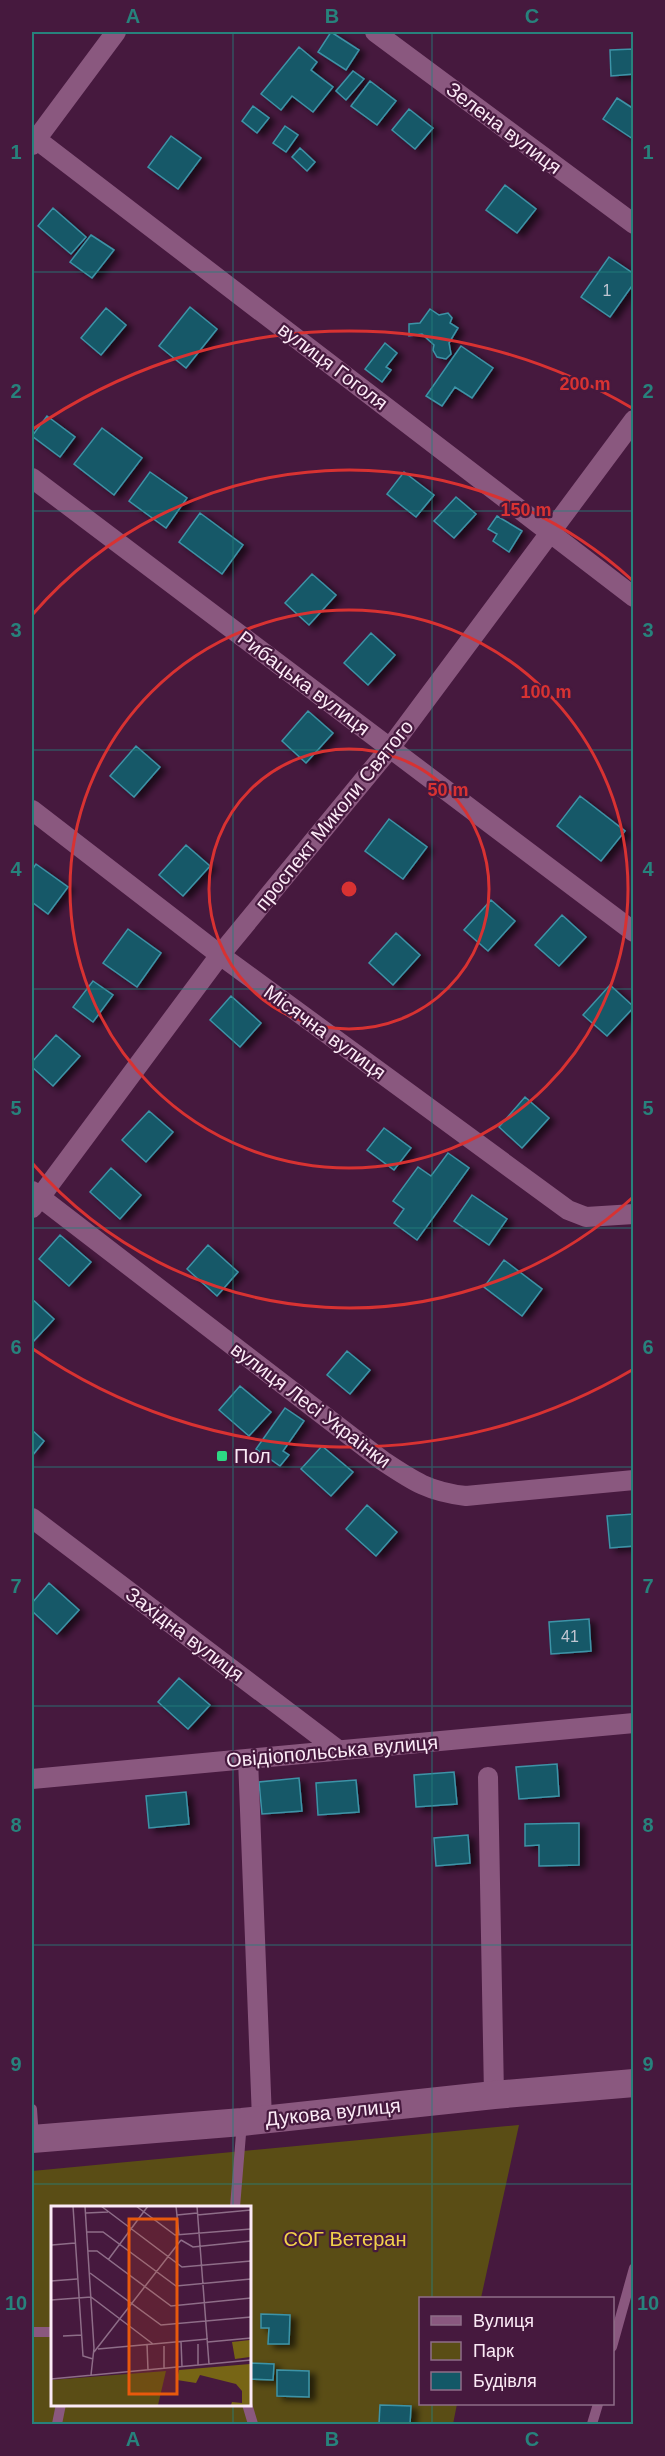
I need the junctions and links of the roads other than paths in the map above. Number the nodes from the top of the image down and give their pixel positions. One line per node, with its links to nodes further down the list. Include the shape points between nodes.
1 (116, 32): 3 (street)
2 (375, 32): 4 (street, Зелена вулиця)
3 (33, 140): 7 (street, вулиця Гоголя)
4 (633, 224)
5 (633, 420): 7 (street, проспект Миколи Святого)
6 (32, 478): 9 (street, Рибацька вулиця)
7 (551, 533): 8 (street, вулиця Гоголя); 9 (street, проспект Миколи Святого)
8 (633, 597)
9 (390, 748): 11 (street, Рибацька вулиця); 12 (street, проспект Миколи Святого)
10 (32, 810): 12 (street, Місячна вулиця)
11 (633, 932)
12 (220, 955): 13 (street, проспект Миколи Святого); 14 (street, Місячна вулиця, via 568,1210 586,1217)
13 (34, 1198): 15 (street, вулиця Лесі Українки, via 383,1461 424,1487 466,1496)
14 (633, 1214)
15 (633, 1480)
16 (32, 1518): 18 (street, Західна вулиця)
17 (633, 1723): 18 (street, Овідіопольська вулиця)
18 (338, 1750): 19 (street, Овідіопольська вулиця)
19 (248, 1759): 21 (street, Овідіопольська вулиця); 25 (street)
20 (488, 1777): 23 (street)
21 (32, 1779)
22 (633, 2083): 23 (street, Дукова вулиця)
23 (494, 2095): 25 (street, Дукова вулиця)
24 (32, 2109): 26 (lane)
25 (252, 2120): 26 (street, Дукова вулиця); 27 (lane)
26 (33, 2138)
27 (235, 2206)
28 (633, 2268): 31 (lane)
29 (32, 2332): 30 (lane)
30 (51, 2332)
31 (614, 2339)
32 (61, 2405): 35 (lane)
33 (248, 2405): 36 (lane)
34 (597, 2405): 37 (lane)
35 (57, 2424)
36 (253, 2424)
37 (592, 2424)

